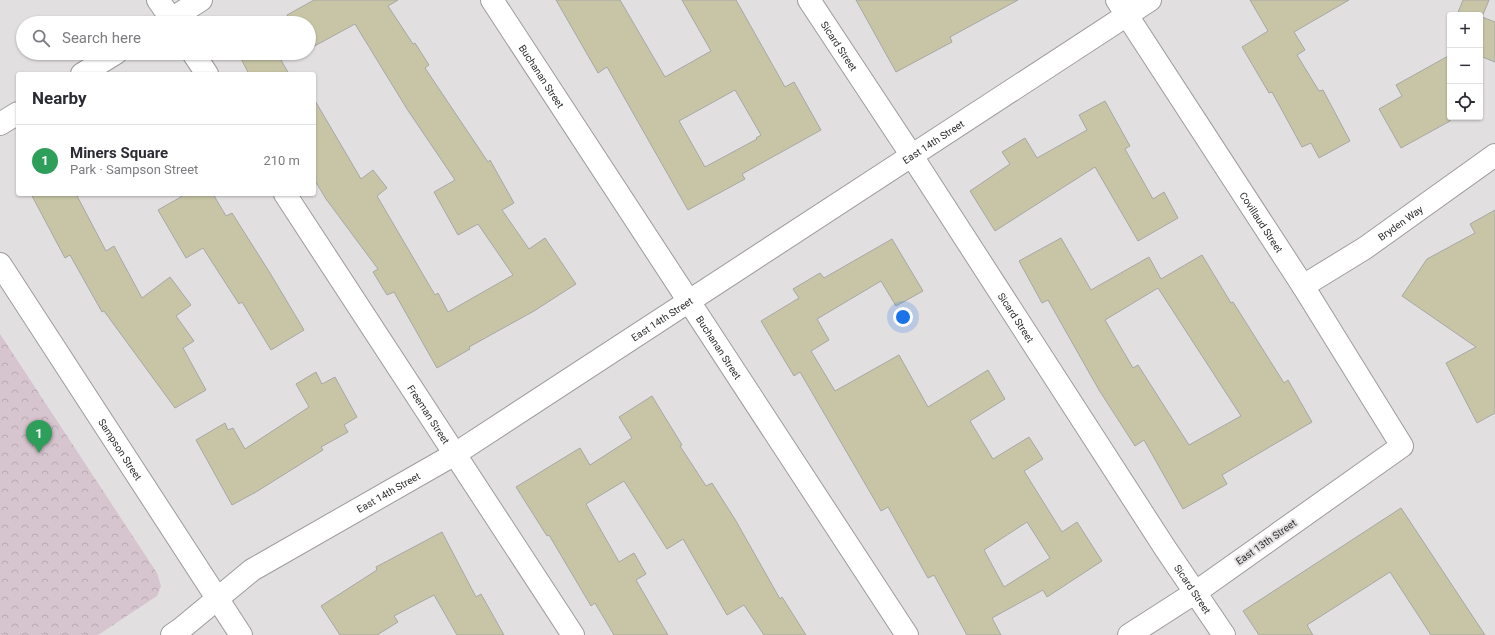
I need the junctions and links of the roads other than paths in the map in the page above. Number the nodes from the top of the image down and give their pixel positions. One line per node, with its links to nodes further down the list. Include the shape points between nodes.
1 (158, 0): 7 (street)
2 (201, 0): 8 (street)
3 (492, 0): 20 (street, Buchanan Street)
4 (809, 0): 16 (street, Sicard Street)
5 (1150, 0): 6 (street, East 14th Street)
6 (1122, 8): 16 (street, East 14th Street); 19 (street, Covillaud Street)
7 (167, 16)
8 (178, 16)
9 (105, 60): 11 (street)
10 (198, 60): 12 (street)
11 (85, 72)
12 (206, 72)
13 (16, 114): 14 (street)
14 (0, 124)
15 (1495, 155): 19 (street, Bryden Way, via 1364,248)
16 (912, 156): 20 (street, East 14th Street); 23 (street, Sicard Street)
17 (286, 196): 22 (street, Freeman Street)
18 (0, 264): 24 (street, Sampson Street)
19 (1303, 286): 21 (street, Covillaud Street)
20 (689, 302): 22 (street, East 14th Street); 28 (street, Buchanan Street)
21 (1402, 446): 23 (street, East 13th Street)
22 (455, 454): 24 (street, East 14th Street, via 252,570); 27 (street, Freeman Street)
23 (1196, 592): 29 (street, East 13th Street); 30 (street, Sicard Street)
24 (217, 600): 25 (street, East 14th Street); 26 (street, Sampson Street)
25 (172, 635)
26 (241, 635)
27 (573, 635)
28 (907, 635)
29 (1130, 635)
30 (1224, 635)

